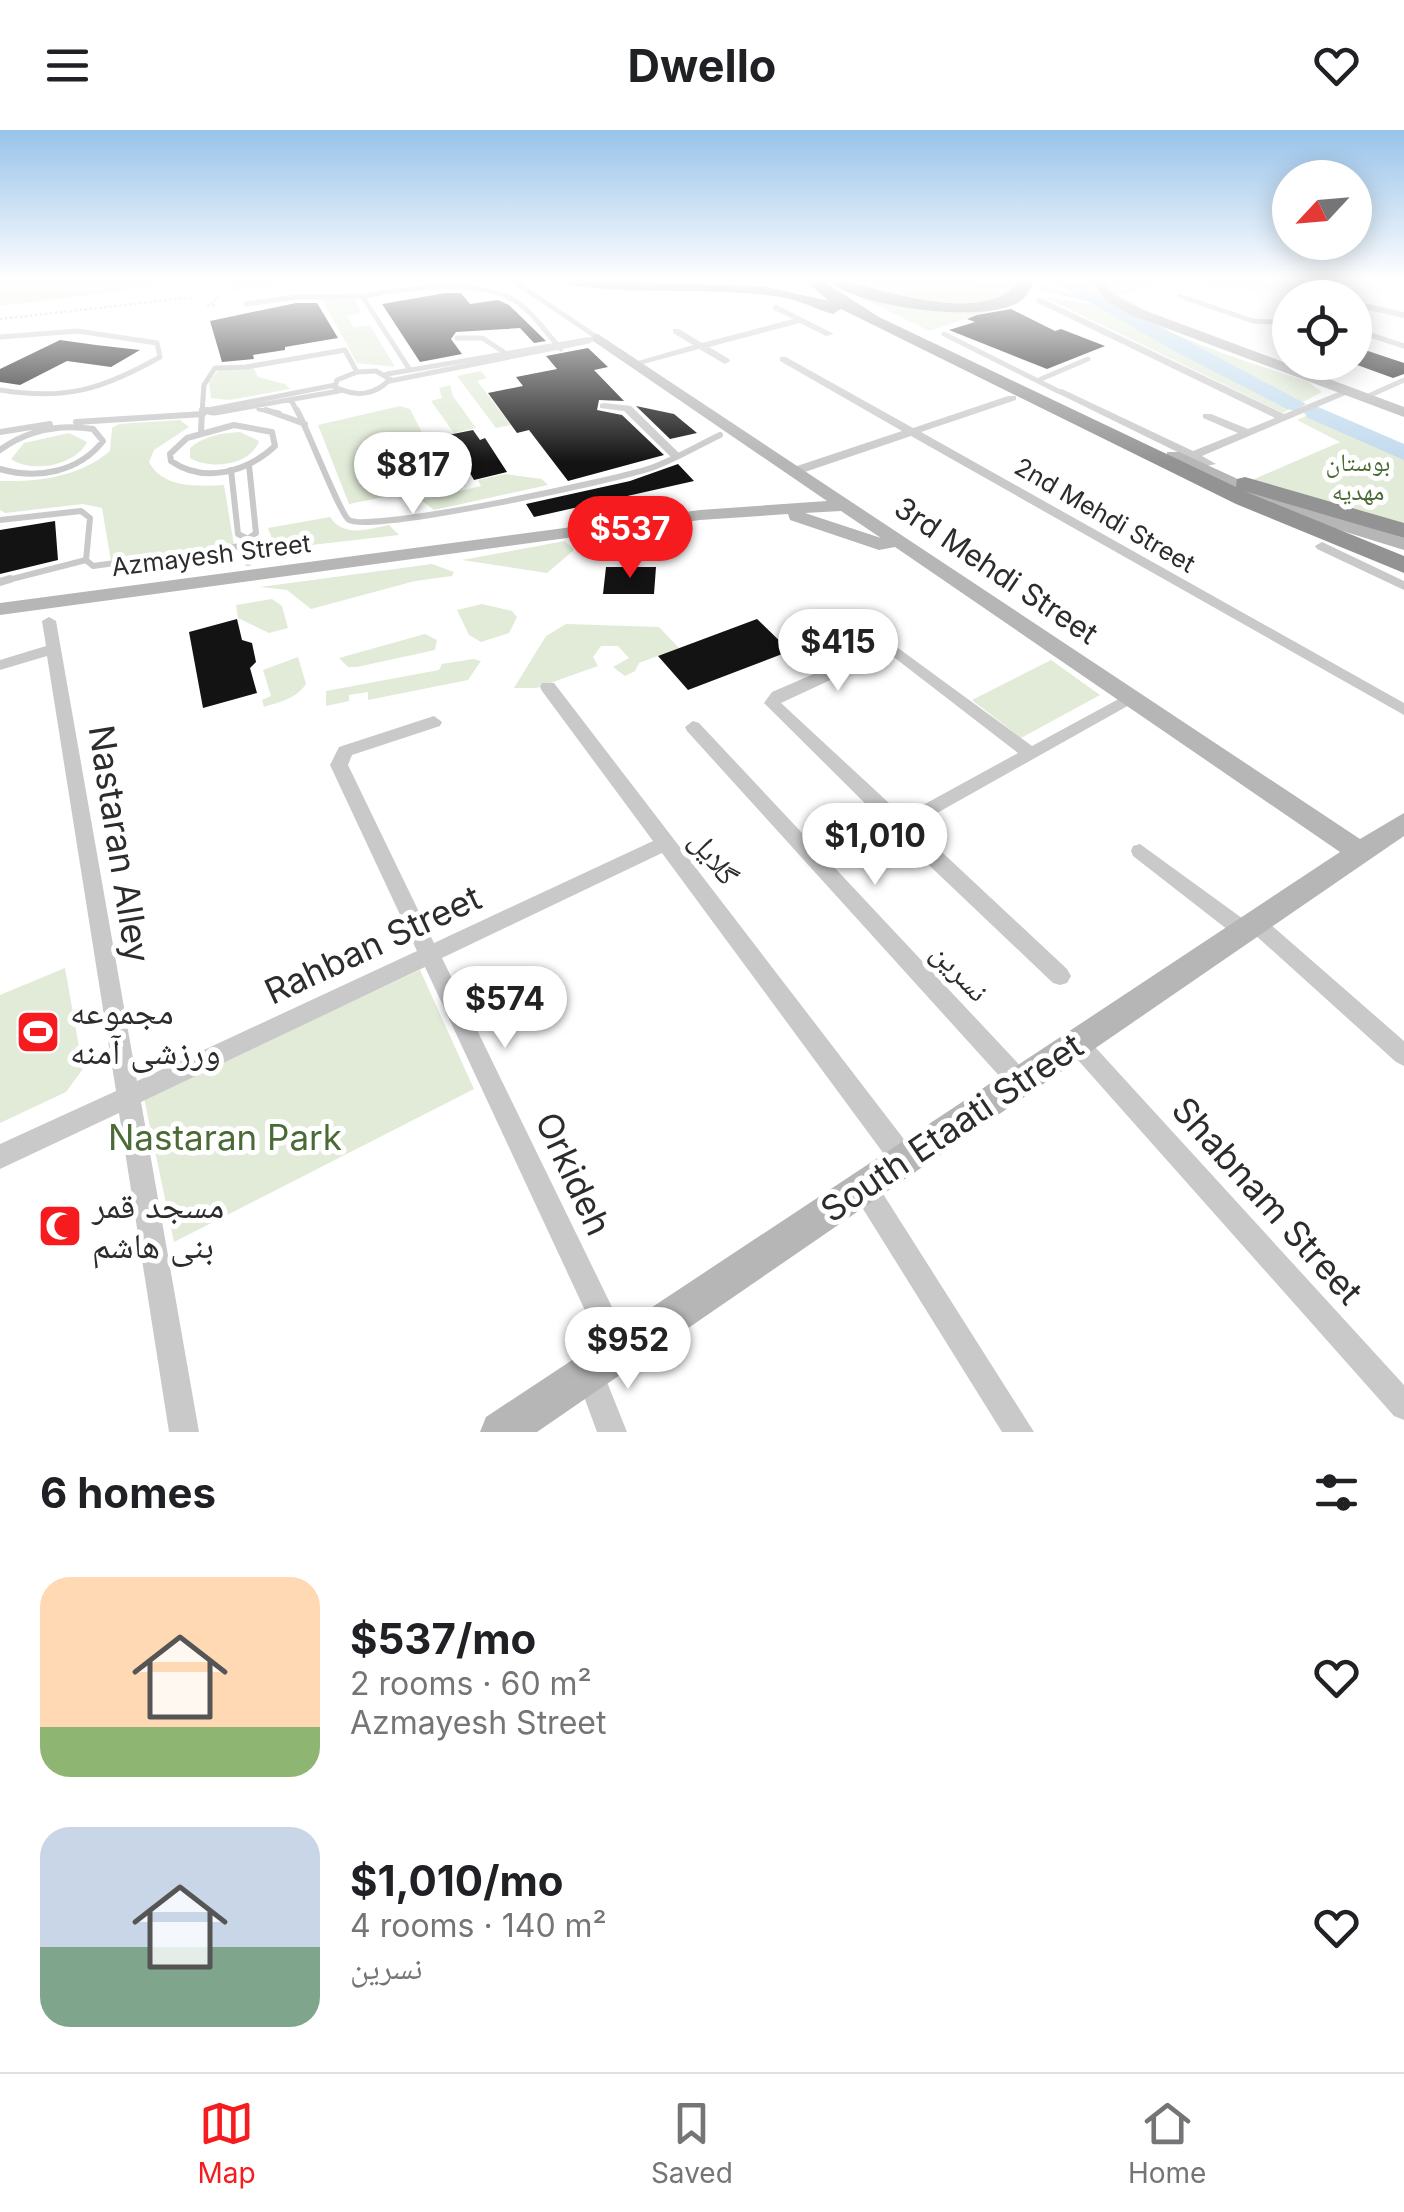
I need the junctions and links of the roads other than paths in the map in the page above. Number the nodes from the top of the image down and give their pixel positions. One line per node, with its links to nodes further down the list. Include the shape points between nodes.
1 (141, 341): 28 (lane, via 156,343 160,358 111,386 56,398)
2 (391, 341): 22 (lane)
3 (486, 341): 17 (lane)
4 (553, 341): 15 (lane)
5 (586, 341): 15 (lane)
6 (598, 341): 21 (street, 3rd Mehdi Street)
7 (692, 341): 16 (street)
8 (721, 341): 16 (street)
9 (899, 341): 48 (highway)
10 (917, 341): 48 (highway)
11 (938, 341): 51 (highway)
12 (958, 341): 29 (lane)
13 (1124, 341): 39 (street)
14 (1210, 341): 30 (street)
15 (558, 346): 17 (lane)
16 (701, 346): 20 (street); 21 (street)
17 (507, 355): 22 (lane); 24 (lane)
18 (782, 359): 45 (street, 2nd Mehdi Street)
19 (1088, 359): 25 (lane)
20 (725, 361)
21 (636, 364): 55 (street, 3rd Mehdi Street)
22 (410, 370): 24 (lane)
23 (358, 372): 24 (lane); 27 (lane, via 342,376); 37 (lane, via 345,350 215,368 204,385)
24 (388, 378): 27 (lane, via 368,393)
25 (1042, 379)
26 (1404, 380): 30 (lane)
27 (337, 388): 32 (lane); 37 (lane)
28 (0, 390)
29 (1058, 391): 51 (street)
30 (1358, 394): 36 (street); 39 (street)
31 (1012, 398): 45 (street)
32 (291, 400): 34 (lane); 42 (lane)
33 (604, 406): 50 (street, via 627,408)
34 (247, 408): 35 (lane); 42 (lane)
35 (238, 409): 37 (lane); 41 (lane, via 228,418)
36 (1404, 412)
37 (203, 413): 40 (lane); 44 (lane)
38 (1207, 416): 46 (street)
39 (1284, 418): 46 (street)
40 (65, 425): 43 (lane); 49 (lane); 53 (lane, via 93,429 102,441 88,457 54,470 20,474)
41 (243, 425): 44 (lane); 52 (lane, via 263,428 276,439 268,454)
42 (308, 426): 50 (lane, via 340,513 363,523 560,488)
43 (0, 432)
44 (202, 432): 54 (lane, via 176,446 170,461 189,472)
45 (912, 432): 55 (street); 77 (street, 2nd Mehdi Street)
46 (1248, 433): 51 (street)
47 (720, 435): 50 (lane)
48 (1123, 444): 67 (highway, via 1277,517)
49 (0, 450)
50 (676, 456)
51 (1188, 457): 61 (highway, via 1260,488); 62 (street, via 1284,507)
52 (249, 465): 54 (lane); 56 (lane)
53 (0, 468)
54 (230, 470): 57 (lane)
55 (789, 483): 58 (street, 3rd Mehdi Street); 59 (street)
56 (252, 494): 57 (lane); 64 (lane, via 256,533)
57 (234, 497): 64 (lane)
58 (839, 501): 59 (street, Azmayesh Street); 66 (street, 3rd Mehdi Street)
59 (764, 505): 64 (street, Azmayesh Street); 66 (street)
60 (0, 520): 65 (lane, via 81,510 90,518)
61 (1404, 531)
62 (1404, 544)
63 (1322, 546): 69 (street)
64 (247, 556): 65 (lane, via 102,566); 70 (street, Azmayesh Street); 71 (street, Azmayesh Street)
65 (86, 560): 68 (lane)
66 (928, 562): 76 (street, 3rd Mehdi Street)
67 (1404, 565)
68 (0, 582)
69 (1404, 586)
70 (0, 598)
71 (0, 609)
72 (49, 621): 73 (street, Nastaran Alley)
73 (54, 648): 74 (street); 92 (street, Nastaran Alley)
74 (0, 665)
75 (548, 687): 83 (street, گلایل)
76 (1132, 698): 80 (street); 85 (street, 3rd Mehdi Street)
77 (1404, 710)
78 (434, 722): 87 (street, Orkideh, via 341,755 340,766)
79 (693, 727): 91 (street, نسرین)
80 (1031, 754): 82 (street); 82 (street, via 894,650 879,650 773,700)
81 (1404, 823): 85 (street, South Etaati Street)
82 (899, 826): 88 (street)
83 (666, 843): 87 (street, Rahban Street); 94 (street, گلایل)
84 (1140, 851): 86 (street)
85 (1360, 852): 86 (street, South Etaati Street)
86 (1250, 927): 89 (street, South Etaati Street); 90 (street)
87 (430, 954): 92 (street, Rahban Street); 96 (street, Orkideh)
88 (1060, 976)
89 (1078, 1043): 91 (street, South Etaati Street); 98 (street, Shabnam Street)
90 (1404, 1055)
91 (1020, 1082): 94 (street, South Etaati Street)
92 (128, 1096): 93 (street, Rahban Street); 99 (street, Nastaran Alley)
93 (0, 1157)
94 (904, 1160): 95 (street, South Etaati Street)
95 (864, 1187): 96 (street, South Etaati Street); 102 (street)
96 (619, 1352): 97 (street, South Etaati Street)
97 (589, 1372): 100 (street, South Etaati Street); 101 (street)
98 (1404, 1406)
99 (184, 1432)
100 (500, 1432)
101 (612, 1432)
102 (1019, 1432)

